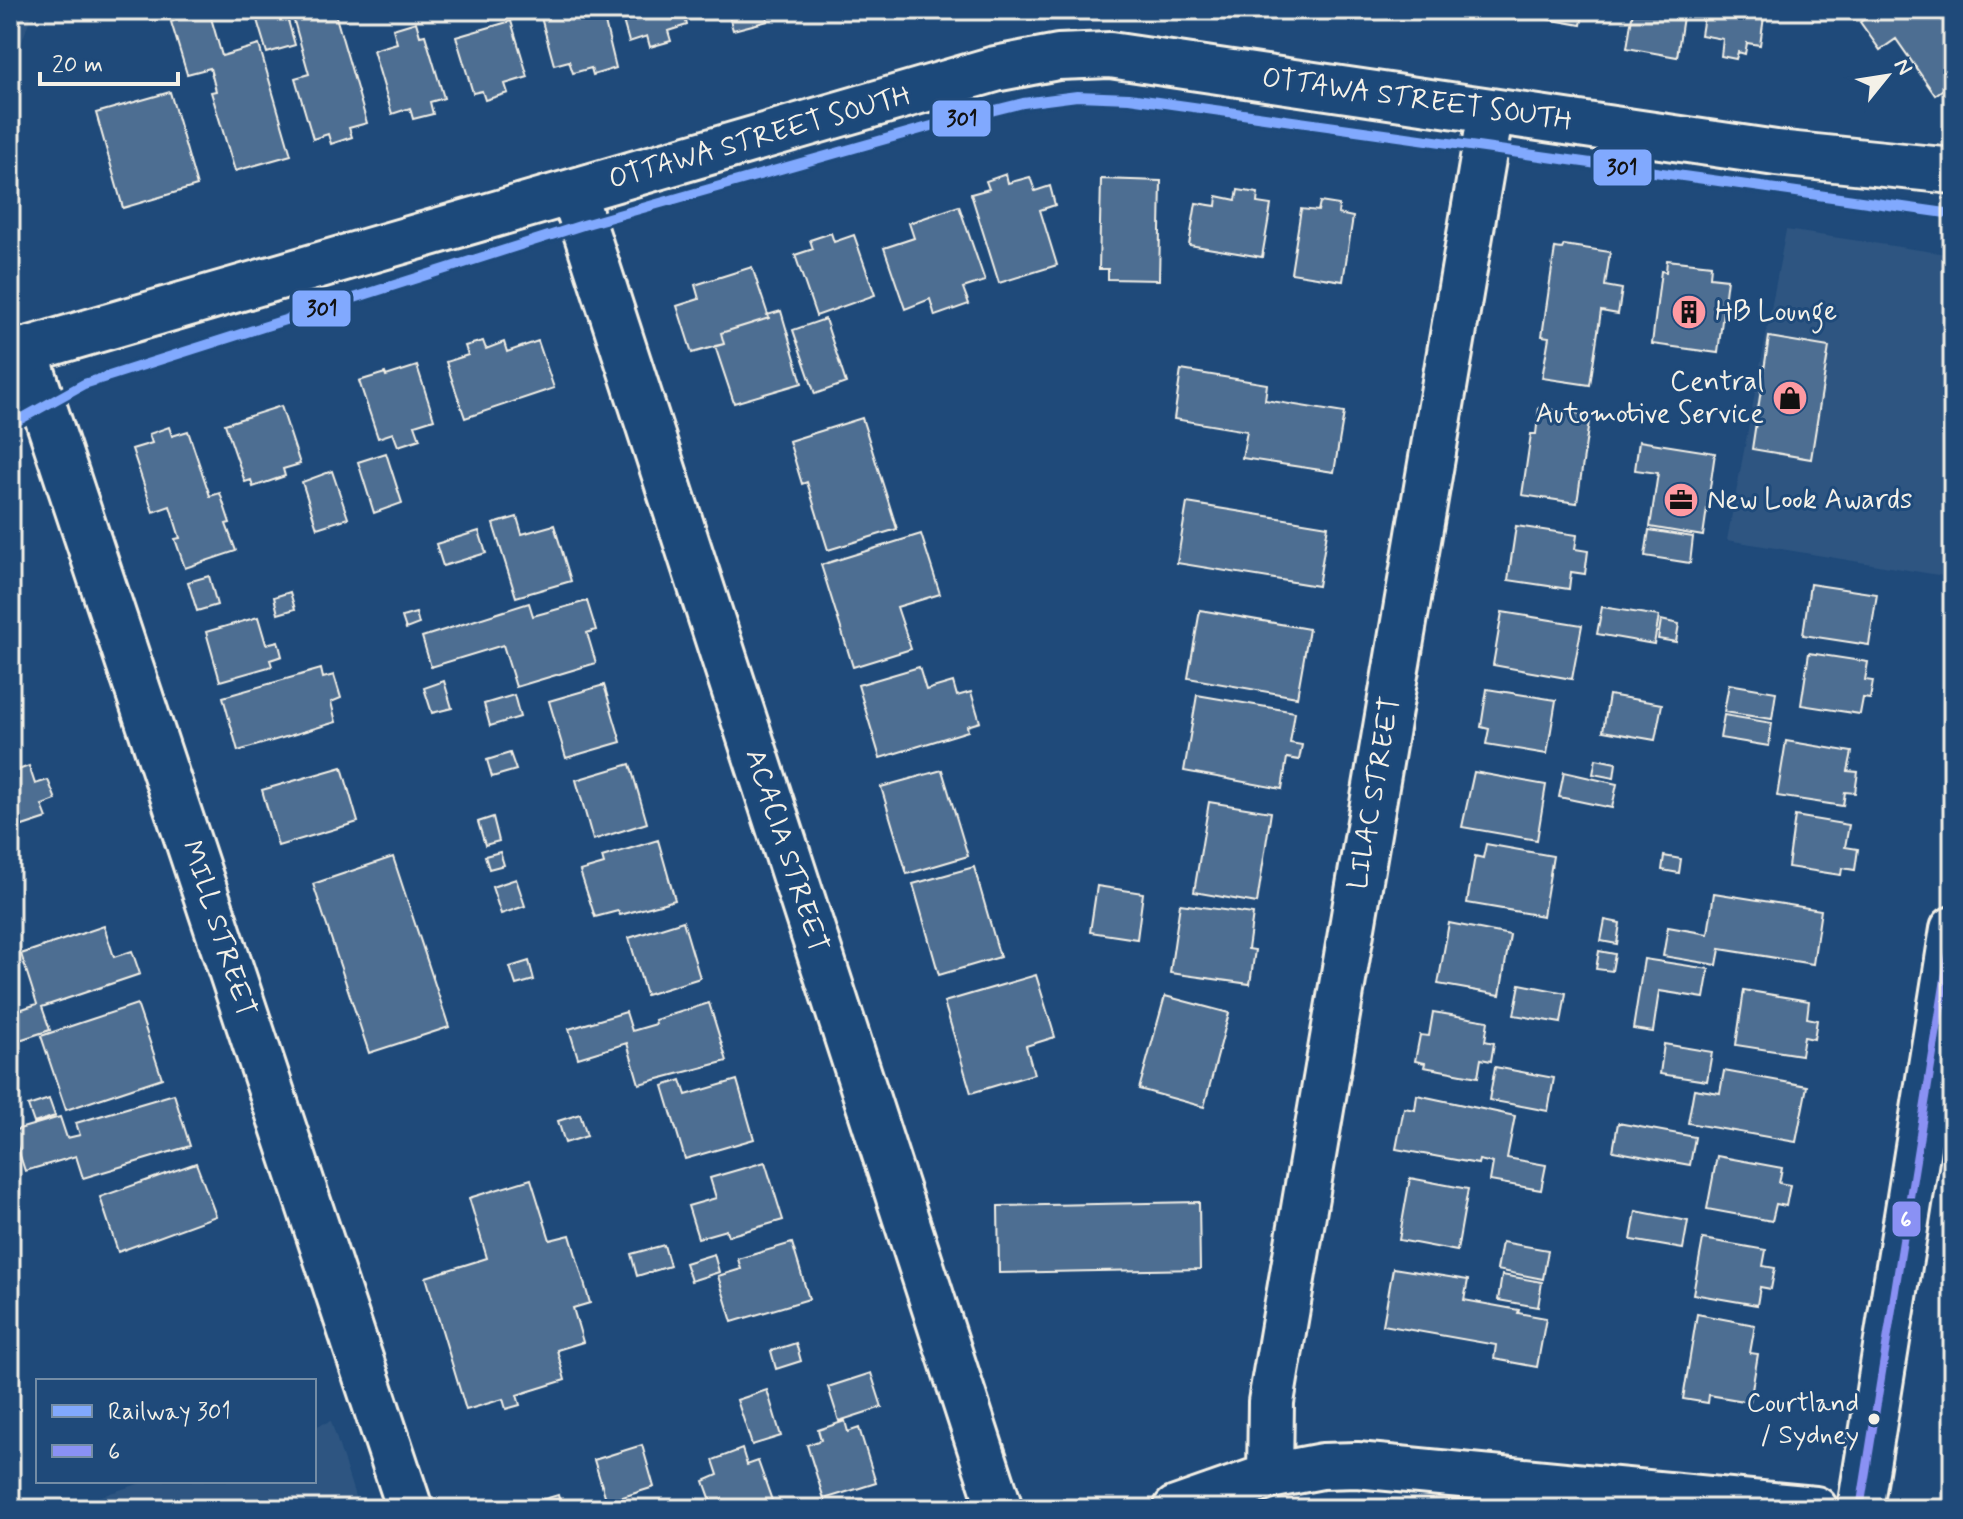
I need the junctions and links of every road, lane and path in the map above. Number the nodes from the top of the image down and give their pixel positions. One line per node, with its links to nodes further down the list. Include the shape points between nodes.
1 (1491, 112): 2 (street, OTTAWA STREET SOUTH, via 1776,153); 3 (street, OTTAWA STREET SOUTH, via 1110,55 1058,57 995,69); 6 (street, LILAC STREET, via 1271,1402)
2 (1953, 171)
3 (573, 192): 4 (street, OTTAWA STREET SOUTH); 8 (street, ACACIA STREET)
4 (18, 353): 7 (street, MILL STREET)
5 (1953, 929): 11 (street)
6 (1270, 1476): 9 (street); 10 (street, via 1357,1465)
7 (410, 1509)
8 (1000, 1509)
9 (1176, 1509)
10 (1815, 1509)
11 (1860, 1509)

